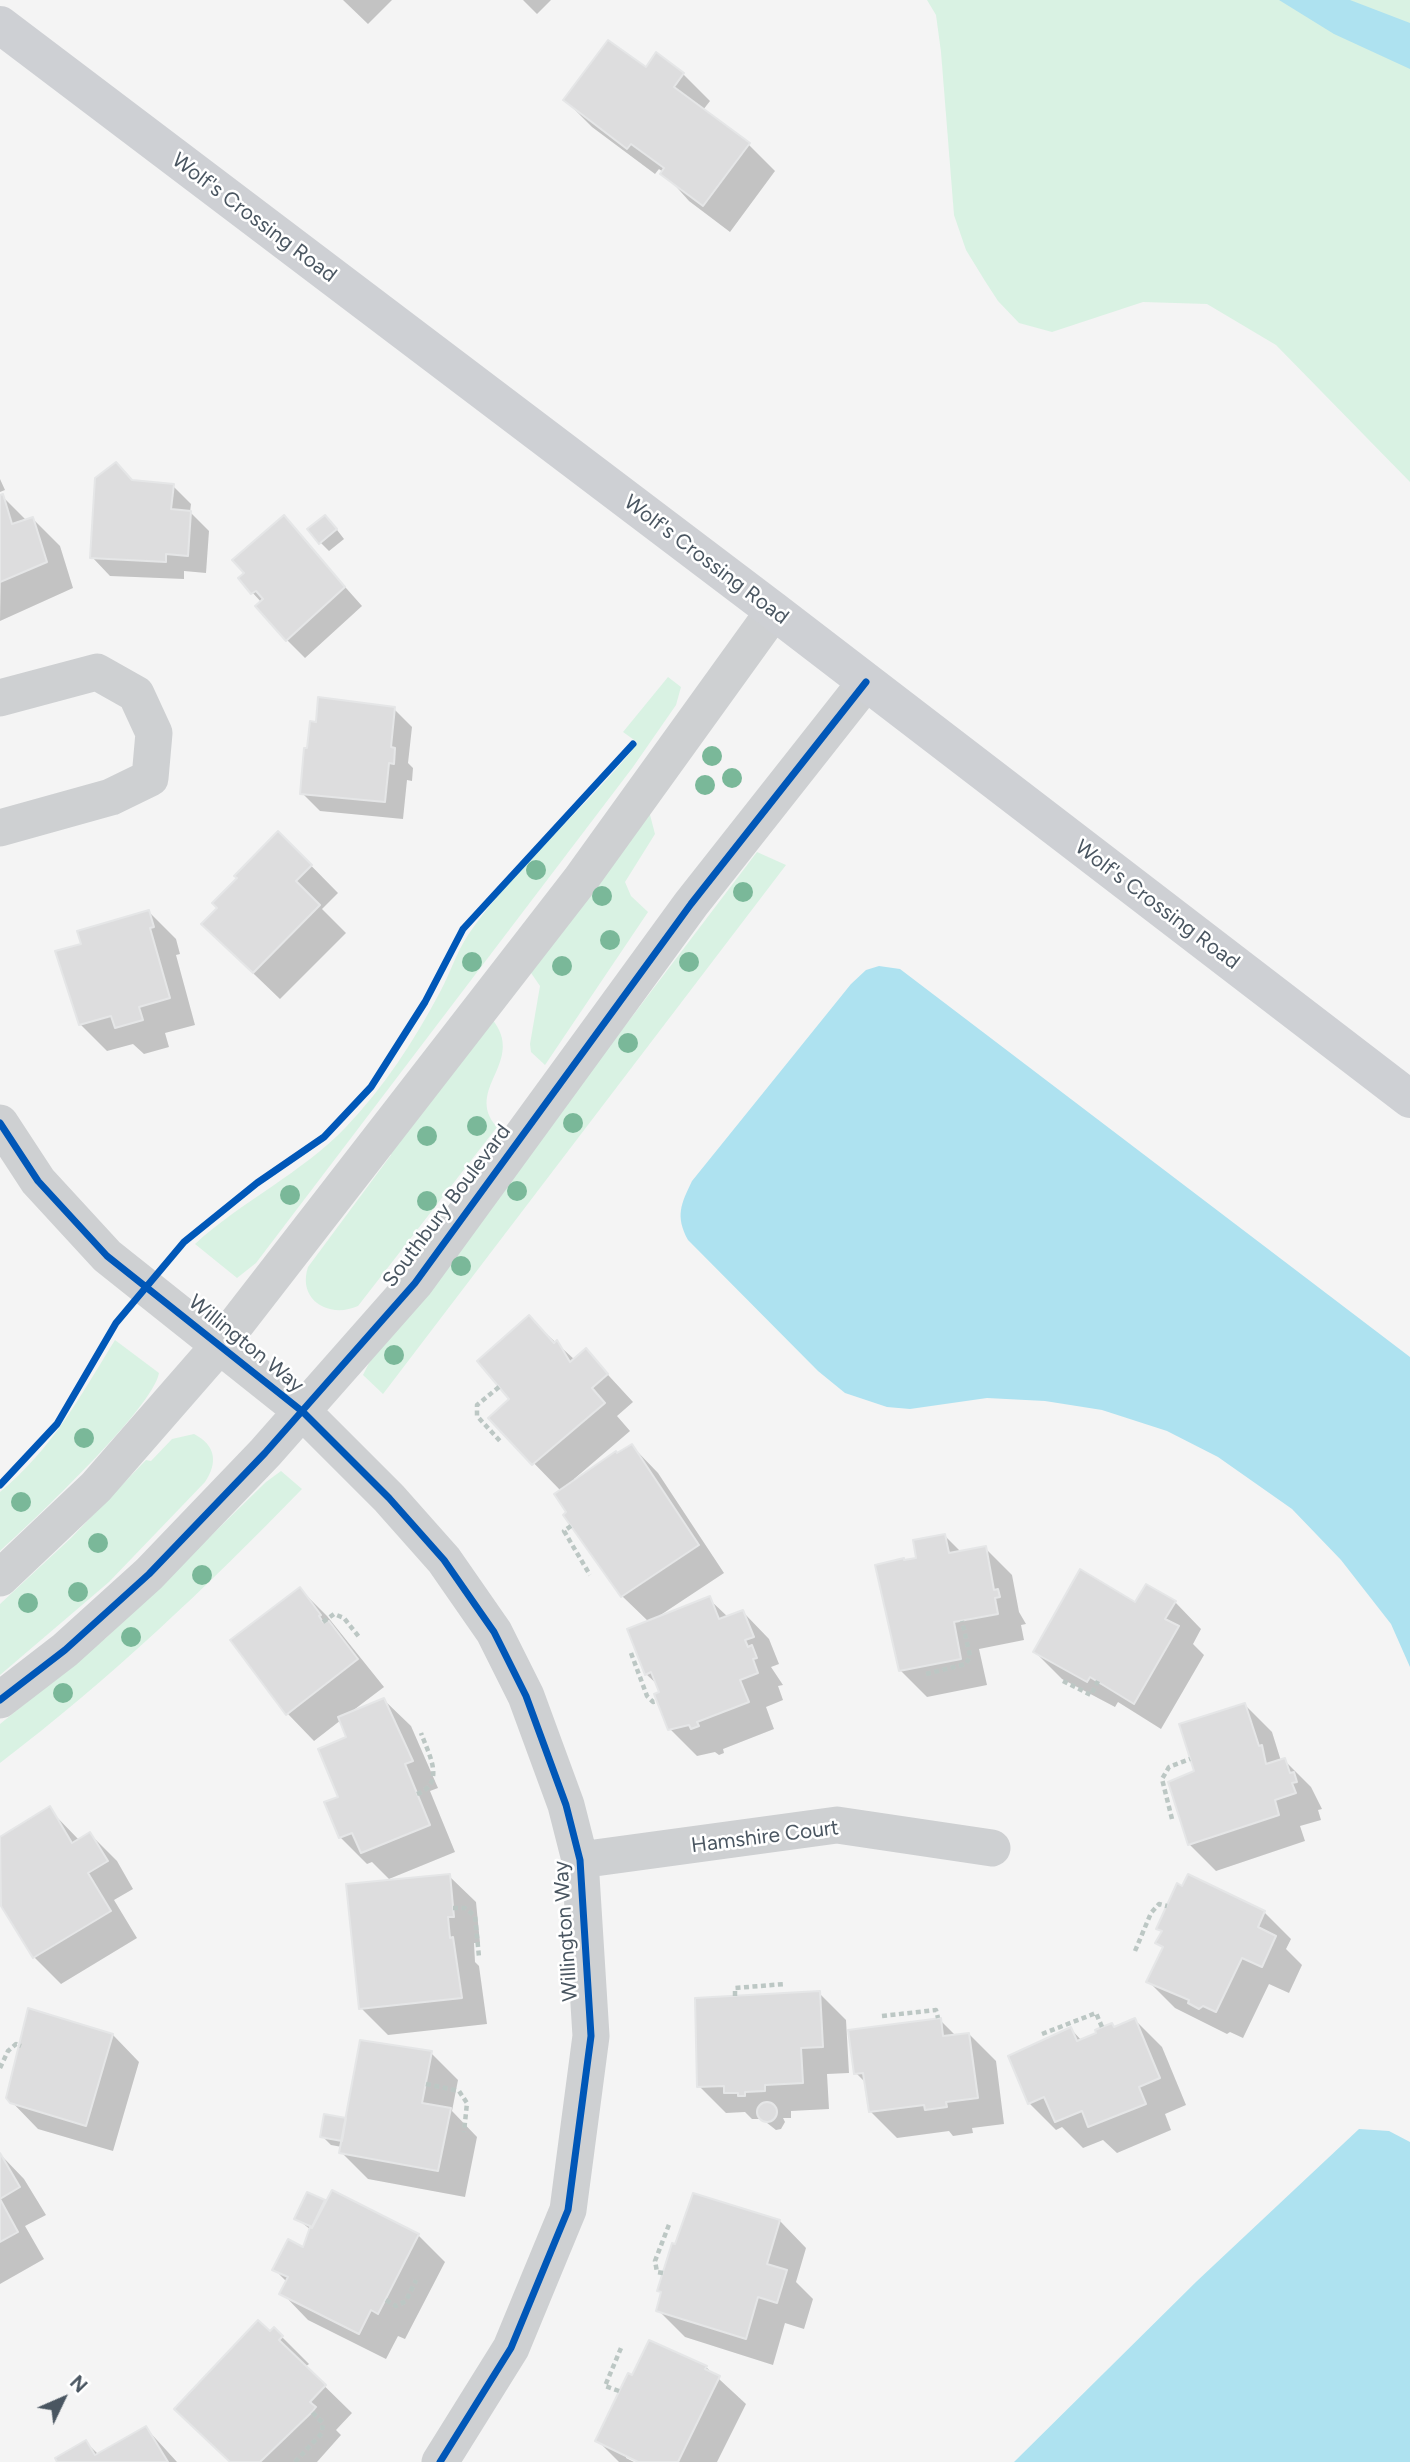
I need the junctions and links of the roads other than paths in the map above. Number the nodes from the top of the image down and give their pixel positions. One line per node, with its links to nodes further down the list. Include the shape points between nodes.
1 (0, 25): 2 (main road, Wolf's Crossing Road)
2 (774, 611): 3 (main road, Wolf's Crossing Road); 8 (street, via 581,880)
3 (866, 682): 6 (main road, Wolf's Crossing Road); 9 (street, Southbury Boulevard, via 691,904 415,1283)
4 (0, 698): 5 (street, via 97,672 136,695 154,733 150,778 111,797)
5 (0, 828)
6 (1410, 1099)
7 (0, 1123): 8 (street, Willington Way, via 38,1181 107,1256)
8 (219, 1346): 9 (street, Willington Way); 10 (street, via 96,1487)
9 (303, 1412): 11 (street, Southbury Boulevard, via 149,1574 65,1650); 13 (street, Willington Way, via 444,1560 494,1632 531,1708 566,1805)
10 (0, 1578)
11 (0, 1700)
12 (992, 1848): 13 (street, Hamshire Court, via 837,1825)
13 (580, 1860): 14 (street, Willington Way, via 591,2036 568,2210 511,2348)
14 (440, 2462)

